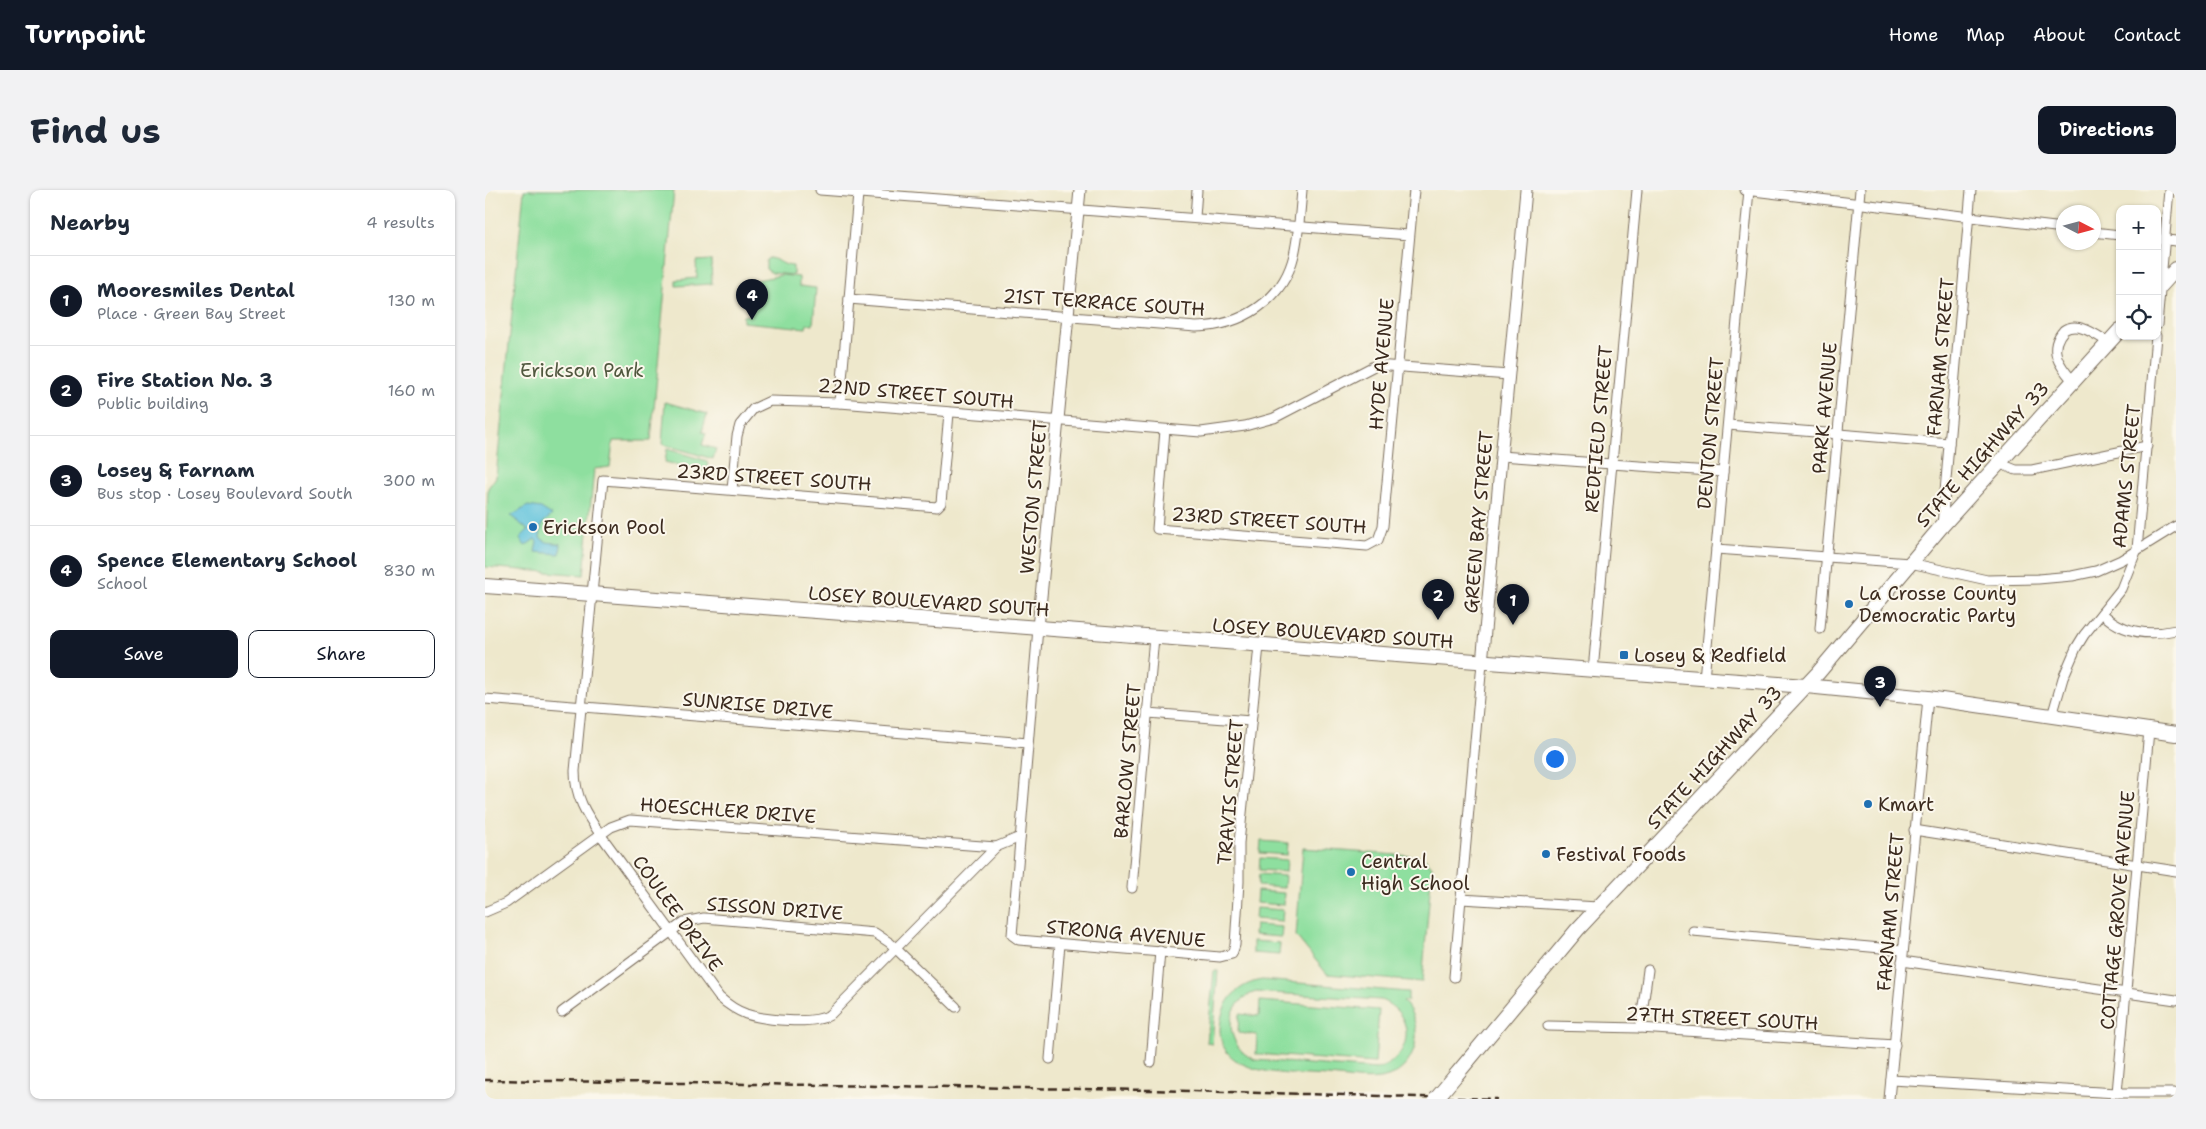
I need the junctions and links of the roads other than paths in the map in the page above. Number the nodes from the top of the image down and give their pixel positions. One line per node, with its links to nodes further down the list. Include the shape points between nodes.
1 (820, 190): 13 (street)
2 (1080, 190): 15 (street, WESTON STREET)
3 (1197, 190): 16 (street)
4 (1302, 190): 18 (street)
5 (1414, 190): 22 (street, HYDE AVENUE)
6 (1526, 190): 33 (street, GREEN BAY STREET)
7 (1637, 190): 44 (street, REDFIELD STREET)
8 (1745, 190): 9 (street)
9 (1749, 190): 14 (street); 38 (street, DENTON STREET)
10 (1860, 190): 14 (street, PARK AVENUE)
11 (1971, 190): 17 (street, FARNAM STREET)
12 (2169, 190): 23 (street)
13 (859, 194): 15 (street); 27 (street)
14 (1859, 204): 17 (street); 40 (street, PARK AVENUE)
15 (1078, 208): 16 (street); 28 (street, WESTON STREET)
16 (1195, 217): 18 (street)
17 (1969, 217): 19 (street); 41 (street, FARNAM STREET)
18 (1299, 226): 22 (street); 28 (street, 21ST TERRACE SOUTH, via 1294,257 1283,283 1259,308 1241,319 1196,327)
19 (2056, 227)
20 (2101, 233): 21 (street)
21 (2116, 235)
22 (1409, 236): 32 (street, HYDE AVENUE)
23 (2161, 239): 24 (street)
24 (2176, 241)
25 (2176, 269): 26 (main road)
26 (2161, 286)
27 (849, 299): 28 (street, 21ST TERRACE SOUTH); 35 (street)
28 (1068, 316): 37 (street, WESTON STREET)
29 (2116, 334): 31 (main road, STATE HIGHWAY 33)
30 (2156, 340): 42 (street, ADAMS STREET)
31 (2108, 342): 34 (main road, STATE HIGHWAY 33); 34 (street, via 2081,328 2064,330 2056,344 2055,354)
32 (1397, 366): 33 (street, 22ND STREET SOUTH); 39 (street, 22ND STREET SOUTH, via 1376,365 1365,369 1296,408 1256,423 1210,431); 51 (street, HYDE AVENUE, via 1383,526)
33 (1509, 375): 43 (street, GREEN BAY STREET)
34 (2073, 381): 45 (main road, STATE HIGHWAY 33)
35 (840, 403): 36 (street, 22ND STREET SOUTH); 48 (street, 22ND STREET SOUTH, via 781,399 770,400 753,409 740,425 737,436)
36 (949, 413): 37 (street, 22ND STREET SOUTH); 48 (street, 23RD STREET SOUTH, via 941,504 933,507)
37 (1058, 422): 39 (street, 22ND STREET SOUTH); 59 (street, WESTON STREET)
38 (1728, 425): 40 (street); 46 (street, DENTON STREET)
39 (1165, 430): 51 (street, 23RD STREET SOUTH, via 1157,529 1367,546)
40 (1839, 434): 41 (street); 54 (street, PARK AVENUE)
41 (1949, 443): 50 (street, FARNAM STREET)
42 (2147, 446): 45 (street, via 2032,470 2017,470); 53 (street, ADAMS STREET)
43 (1501, 456): 44 (street); 64 (street, GREEN BAY STREET)
44 (1611, 464): 46 (street); 65 (street, REDFIELD STREET)
45 (2001, 464): 50 (main road, STATE HIGHWAY 33)
46 (1723, 472): 52 (street, DENTON STREET)
47 (603, 480): 48 (street, 23RD STREET SOUTH); 57 (street, COULEE DRIVE)
48 (732, 490)
49 (2176, 526): 53 (street)
50 (1941, 527): 55 (main road, STATE HIGHWAY 33)
51 (1378, 540)
52 (1716, 549): 54 (street); 66 (street, DENTON STREET)
53 (2137, 549): 55 (street, via 2096,571 2047,578 1978,579); 58 (street, ADAMS STREET, via 2121,589)
54 (1827, 558): 55 (street); 60 (street, PARK AVENUE)
55 (1910, 563): 67 (main road, STATE HIGHWAY 33)
56 (485, 586): 57 (main road, LOSEY BOULEVARD SOUTH)
57 (591, 594): 59 (main road, LOSEY BOULEVARD SOUTH); 70 (street, COULEE DRIVE)
58 (2102, 613): 61 (street, via 2114,624 2138,633); 72 (street, ADAMS STREET, via 2084,635 2070,662)
59 (1038, 628): 62 (main road, LOSEY BOULEVARD SOUTH); 76 (street, WESTON STREET)
60 (1820, 629)
61 (2176, 630)
62 (1155, 638): 63 (main road, LOSEY BOULEVARD SOUTH); 71 (street, BARLOW STREET)
63 (1259, 646): 64 (main road, LOSEY BOULEVARD SOUTH); 73 (street, TRAVIS STREET)
64 (1482, 663): 65 (main road, LOSEY BOULEVARD SOUTH); 84 (street, GREEN BAY STREET)
65 (1593, 671): 66 (main road, LOSEY BOULEVARD SOUTH)
66 (1704, 679): 67 (main road, LOSEY BOULEVARD SOUTH)
67 (1805, 686): 68 (main road, LOSEY BOULEVARD SOUTH); 85 (main road, STATE HIGHWAY 33)
68 (1928, 698): 72 (main road, LOSEY BOULEVARD SOUTH); 77 (street, FARNAM STREET)
69 (485, 699): 70 (street, SUNRISE DRIVE)
70 (581, 707): 76 (street, SUNRISE DRIVE); 78 (street, COULEE DRIVE, via 575,771 577,794 585,813)
71 (1148, 713): 73 (street); 83 (street, BARLOW STREET)
72 (2052, 716): 74 (main road, LOSEY BOULEVARD SOUTH)
73 (1251, 721): 90 (street, TRAVIS STREET, via 1239,842)
74 (2149, 730): 75 (main road, LOSEY BOULEVARD SOUTH); 81 (street, COTTAGE GROVE AVENUE)
75 (2176, 734)
76 (1028, 742): 79 (street, WESTON STREET)
77 (1915, 830): 81 (street); 93 (street, FARNAM STREET)
78 (600, 834): 80 (street, HOESCHLER DRIVE, via 622,821 640,819); 86 (street, HOESCHLER DRIVE, via 506,903); 88 (street, COULEE DRIVE)
79 (1020, 837): 80 (street, COULEE DRIVE); 87 (street, WESTON STREET)
80 (996, 847): 92 (street, COULEE DRIVE)
81 (2137, 865): 82 (street); 98 (street, COTTAGE GROVE AVENUE)
82 (2176, 871)
83 (1132, 888)
84 (1461, 899): 85 (street); 97 (street, GREEN BAY STREET)
85 (1598, 907): 110 (main road, STATE HIGHWAY 33, bridge)
86 (485, 912)
87 (1011, 927): 91 (street, STRONG AVENUE, via 1017,940)
88 (672, 931): 92 (street, SISSON DRIVE, via 695,918 723,919 867,931 883,937); 92 (street, COULEE DRIVE, via 719,997 731,1008 752,1015 809,1021 825,1018 837,1010); 101 (street, SISSON DRIVE)
89 (1693, 931): 93 (street)
90 (1234, 942): 94 (street, STRONG AVENUE, via 1233,953 1225,957)
91 (1061, 944): 94 (street, STRONG AVENUE); 105 (street)
92 (896, 949): 100 (street, SISSON DRIVE)
93 (1903, 950): 95 (street, FARNAM STREET)
94 (1160, 951): 106 (street)
95 (1902, 961): 98 (street); 104 (street, FARNAM STREET)
96 (1648, 970): 103 (street)
97 (1454, 976)
98 (2125, 992): 99 (street); 108 (street, COTTAGE GROVE AVENUE)
99 (2176, 1000)
100 (956, 1007)
101 (562, 1012)
102 (1547, 1026): 103 (street, 27TH STREET SOUTH)
103 (1640, 1028): 104 (street, 27TH STREET SOUTH)
104 (1895, 1045): 107 (street, FARNAM STREET)
105 (1050, 1059)
106 (1151, 1062)
107 (1891, 1080): 108 (street); 111 (street, FARNAM STREET)
108 (2117, 1093): 109 (street)
109 (2173, 1093)
110 (1436, 1099)
111 (1889, 1099)

